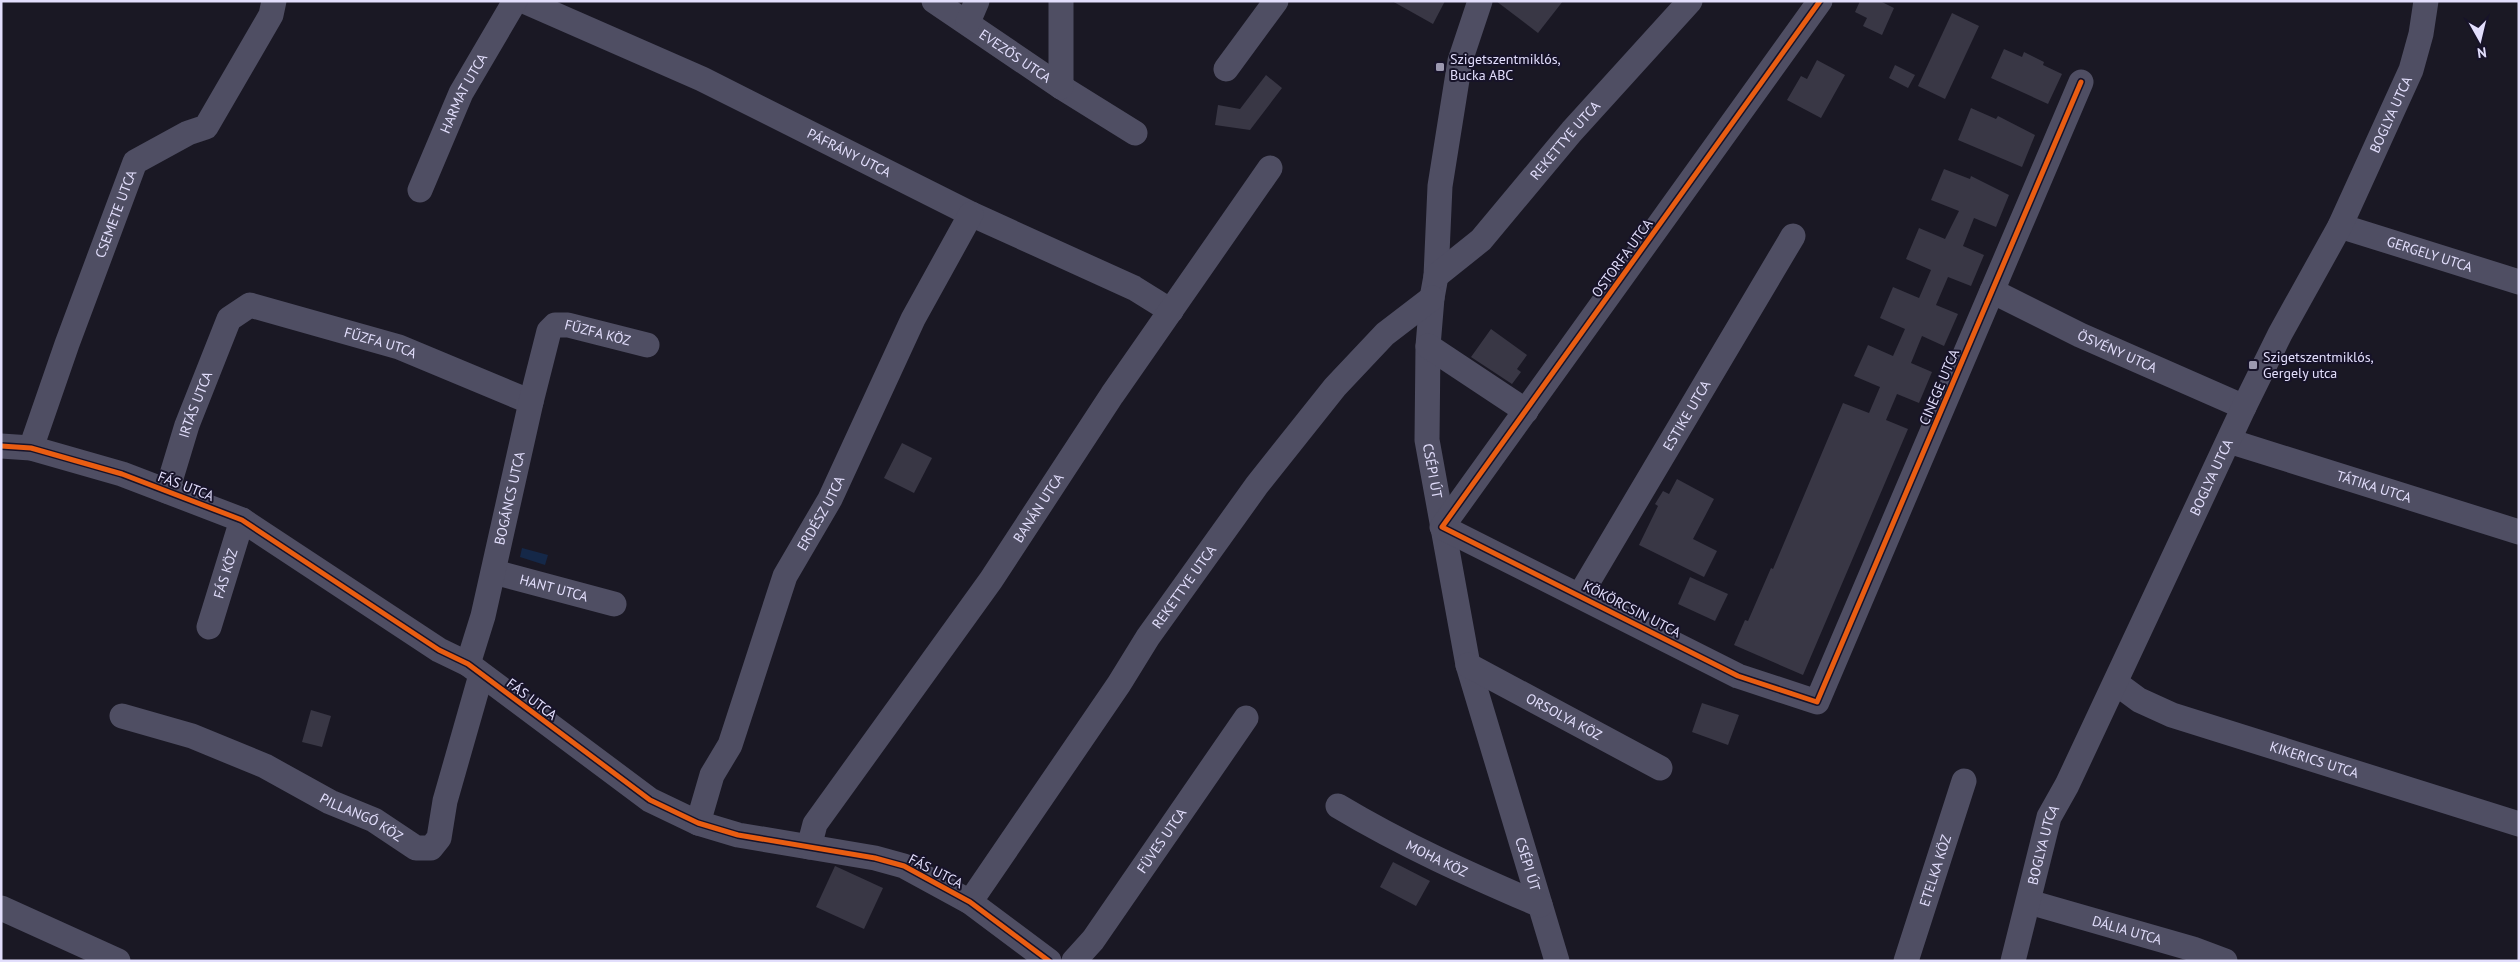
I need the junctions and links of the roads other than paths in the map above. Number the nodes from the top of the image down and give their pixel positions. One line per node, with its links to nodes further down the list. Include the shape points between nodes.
1 (274, 1): 34 (street, CSEMETE UTCA, via 271,15 206,127 188,133 135,162)
2 (515, 1): 17 (street, HARMAT UTCA, via 461,93)
3 (524, 1): 18 (street, PÁFRÁNY UTCA, via 702,79)
4 (934, 1): 11 (street, EVEZŐS UTCA)
5 (1061, 1): 14 (street, EVEZŐS UTCA)
6 (1276, 1): 12 (street)
7 (1690, 1): 22 (street, REKETTYE UTCA, via 1578,124 1481,240)
8 (1820, 1): 31 (street, OSTORFA UTCA)
9 (2426, 1): 19 (street, BOGLYA UTCA, via 2422,34 2411,70)
10 (1476, 3): 22 (street, CSÉPI ÚT, via 1460,61 1440,186)
11 (973, 12): 14 (street, EVEZŐS UTCA)
12 (1226, 69)
13 (2081, 82): 23 (street, CINEGE UTCA)
14 (1061, 87): 15 (street, EVEZŐS UTCA)
15 (1135, 133)
16 (1270, 168): 24 (street, BANÁN UTCA)
17 (420, 190)
18 (971, 214): 24 (street, PÁFRÁNY UTCA, via 1134,288); 52 (street, ERDÉSZ UTCA, via 913,319 830,499 786,576 730,745 712,775)
19 (2340, 226): 21 (street, GERGELY UTCA); 30 (street, BOGLYA UTCA)
20 (1793, 236): 40 (street, ESTIKE UTCA)
21 (2519, 282)
22 (1434, 287): 28 (street, CSÉPI ÚT); 55 (street, REKETTYE UTCA, via 1335,388 1257,485 1148,637)
23 (1992, 291): 30 (street, ÖSVÉNY UTCA, via 2080,335); 46 (street, CINEGE UTCA)
24 (1171, 311): 54 (street, BANÁN UTCA, via 991,580 815,824)
25 (229, 318): 29 (street, FŰZFA UTCA, via 250,305 259,307 399,347); 35 (street, IRTÁS UTCA, via 187,426)
26 (549, 330): 27 (street, FŰZFA KÖZ, via 556,325 568,325); 29 (street, BOGÁNCS UTCA)
27 (647, 345)
28 (1428, 346): 31 (street); 37 (street, CSÉPI ÚT, via 1427,440)
29 (531, 402): 39 (street, BOGÁNCS UTCA)
30 (2244, 407): 32 (street, BOGLYA UTCA)
31 (1526, 411): 37 (street, OSTORFA UTCA)
32 (2230, 441): 38 (street, TÁTIKA UTCA); 45 (street, BOGLYA UTCA)
33 (2, 447): 34 (street, FÁS UTCA)
34 (31, 448): 35 (street, FÁS UTCA, via 122,474)
35 (167, 491): 36 (street, FÁS UTCA)
36 (242, 520): 42 (street, FÁS KÖZ); 44 (street, FÁS UTCA, via 439,650)
37 (1442, 527): 40 (street, KÖKÖRCSIN UTCA); 43 (street, CSÉPI ÚT)
38 (2519, 532)
39 (494, 572): 41 (street, HANT UTCA); 44 (street, BOGÁNCS UTCA)
40 (1580, 595): 46 (street, KÖKÖRCSIN UTCA, via 1738,676)
41 (614, 604)
42 (209, 627)
43 (1468, 664): 49 (street, ORSOLYA KÖZ); 57 (street, CSÉPI ÚT)
44 (475, 670): 47 (street, PILLANGÓ KÖZ, via 439,838 431,848 416,848 374,820 330,802 265,766 192,736); 52 (street, FÁS UTCA, via 650,800)
45 (2116, 683): 53 (street, KIKERICS UTCA, via 2139,700 2172,715); 56 (street, BOGLYA UTCA, via 2049,817)
46 (1817, 702)
47 (122, 716)
48 (1246, 718): 61 (street, FÜVES UTCA, via 1093,940)
49 (1660, 768)
50 (1964, 781): 63 (street, ETELKA KÖZ)
51 (1338, 806): 57 (street, MOHA KÖZ, via 1390,837 1451,867)
52 (698, 823): 54 (street, FÁS UTCA, via 738,835)
53 (2519, 824)
54 (809, 846): 55 (street, FÁS UTCA, via 904,866)
55 (970, 902): 60 (street, FÁS UTCA)
56 (2029, 902): 64 (street, BOGLYA UTCA); 65 (street, DÁLIA UTCA)
57 (1540, 905): 62 (street, CSÉPI ÚT)
58 (1, 908): 59 (street)
59 (118, 961)
60 (1049, 961)
61 (1074, 961)
62 (1557, 961)
63 (1906, 961)
64 (2013, 961)
65 (2225, 961)

